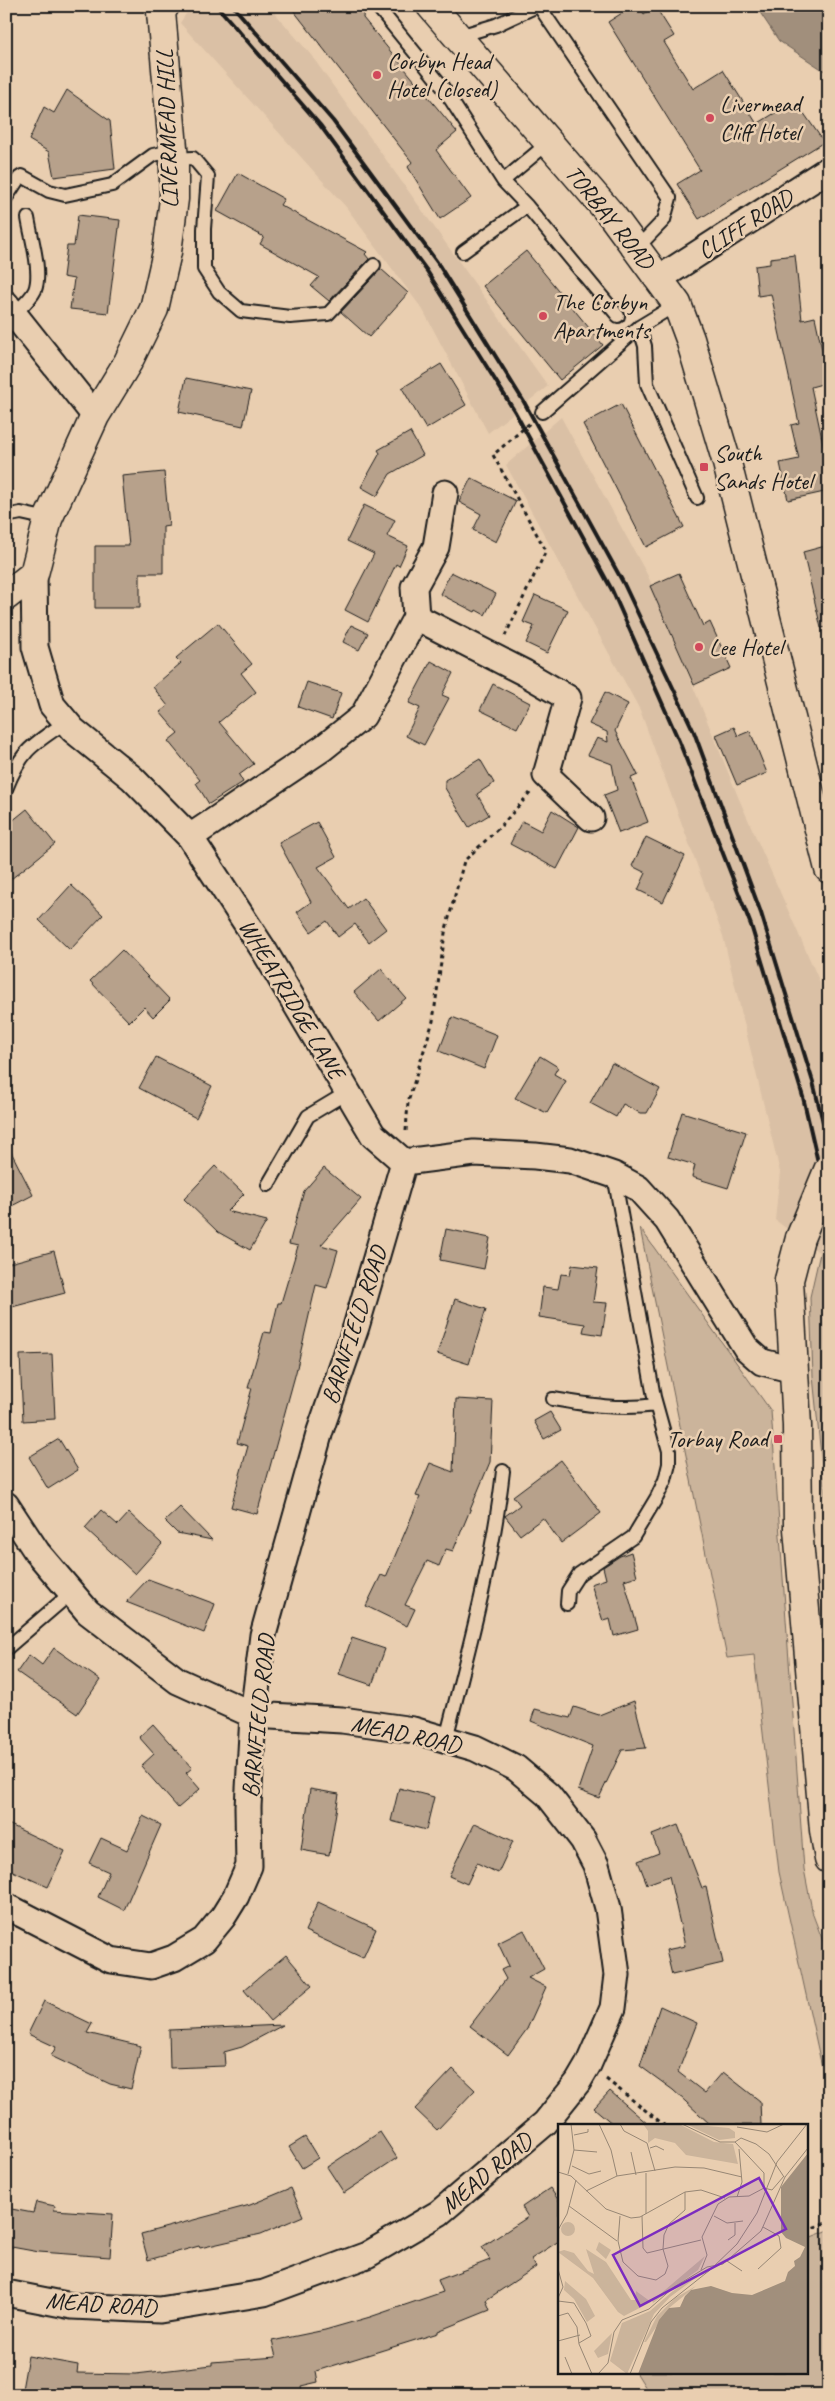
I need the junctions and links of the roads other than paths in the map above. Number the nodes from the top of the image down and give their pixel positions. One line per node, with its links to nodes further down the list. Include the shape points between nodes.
1 (377, 6): 9 (lane, via 442,86)
2 (430, 6): 5 (main road, TORBAY ROAD)
3 (538, 6): 5 (lane, via 496,26); 13 (lane, via 670,198 664,220)
4 (160, 8): 7 (main road, LIVERMEAD HILL)
5 (456, 36): 6 (main road, TORBAY ROAD)
6 (548, 143): 9 (lane); 13 (main road, TORBAY ROAD)
7 (173, 155): 10 (lane, via 153,155 112,185 65,195 49,191 22,176); 15 (lane, via 193,158 208,176 204,269 219,292 241,311 290,317 328,314); 22 (main road, LIVERMEAD HILL, via 174,199 154,309 128,362)
8 (829, 169): 16 (street, CLIFF ROAD)
9 (503, 182): 11 (lane)
10 (6, 198)
11 (527, 206): 14 (lane); 19 (lane)
12 (28, 218): 18 (lane, via 37,275 35,289 30,298)
13 (637, 248): 16 (main road, TORBAY ROAD)
14 (463, 252)
15 (374, 265)
16 (660, 278): 17 (main road, TORBAY ROAD)
17 (678, 304): 20 (lane); 34 (main road, TORBAY ROAD, via 727,463)
18 (10, 309): 22 (street)
19 (618, 316)
20 (640, 326): 21 (lane); 24 (lane, via 645,346 647,384)
21 (542, 412)
22 (95, 416): 26 (main road, WHEATRIDGE LANE)
23 (445, 493): 29 (street, via 436,547 414,587)
24 (697, 498)
25 (6, 516): 26 (lane, via 22,513)
26 (48, 519): 27 (main road, WHEATRIDGE LANE)
27 (34, 574): 28 (main road); 30 (street, WHEATRIDGE LANE, via 35,647 52,705)
28 (6, 596)
29 (416, 617): 32 (street, via 568,698 546,775); 33 (street, via 363,716 323,748)
30 (66, 722): 31 (lane, via 25,752); 33 (street, WHEATRIDGE LANE, via 132,778)
31 (6, 789)
32 (590, 818)
33 (190, 837): 35 (street, WHEATRIDGE LANE, via 265,952)
34 (829, 869)
35 (348, 1092): 36 (street, WHEATRIDGE LANE, via 373,1135); 39 (lane, via 308,1116)
36 (404, 1162): 38 (street, via 474,1152 570,1160); 48 (street, BARNFIELD ROAD, via 356,1327 320,1431 263,1635)
37 (829, 1168): 40 (main road, bridge, via 800,1238 789,1280)
38 (614, 1175): 40 (street, via 638,1188 667,1220 746,1348 762,1362); 42 (lane)
39 (268, 1185)
40 (794, 1370): 50 (main road, via 798,1426 798,1529)
41 (553, 1399): 42 (lane, via 598,1407)
42 (656, 1405): 46 (lane, via 669,1451 665,1480 633,1537 579,1574 568,1591)
43 (504, 1471): 49 (lane, via 484,1584)
44 (6, 1505): 45 (street, MEAD ROAD, via 37,1552)
45 (71, 1593): 47 (lane); 48 (street, MEAD ROAD, via 88,1612 178,1681)
46 (568, 1604)
47 (6, 1649)
48 (253, 1715): 49 (street, MEAD ROAD, via 342,1720 413,1730); 51 (street, BARNFIELD ROAD, via 248,1807 249,1866 223,1917 204,1940 174,1958 151,1966 111,1960)
49 (446, 1739): 52 (street, MEAD ROAD, via 475,1748 516,1768 548,1795 583,1840 596,1865 608,1908 617,1974 613,2008 578,2082 545,2123 439,2213 367,2255 264,2293 160,2310 72,2306)
50 (829, 1859)
51 (6, 1906)
52 (6, 2293)

